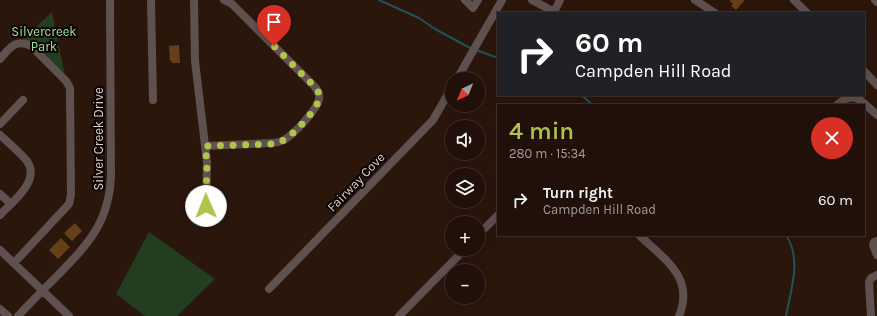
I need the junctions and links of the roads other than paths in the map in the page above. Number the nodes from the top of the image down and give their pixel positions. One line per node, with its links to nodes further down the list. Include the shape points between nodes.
1 (110, 0): 43 (street, Silver Creek Drive, via 109,197 103,218 91,239)
2 (151, 0): 22 (street)
3 (194, 0): 28 (street, via 195,62)
4 (224, 0): 28 (street, via 232,4 315,87 319,93 319,101 292,134 279,142)
5 (465, 0): 6 (street, via 473,8)
6 (478, 0)
7 (502, 0): 16 (street)
8 (532, 0): 12 (street)
9 (560, 0): 12 (street)
10 (695, 0): 13 (street)
11 (794, 0): 14 (street)
12 (555, 12)
13 (713, 12)
14 (804, 12)
15 (0, 59): 40 (street, via 15,44 25,43 31,46 70,88 72,195 69,204)
16 (461, 72)
17 (865, 72): 18 (street)
18 (877, 85)
19 (844, 97): 24 (street, via 859,99)
20 (445, 99): 42 (street, Fairway Cove, via 433,120)
21 (23, 100): 26 (street)
22 (153, 100)
23 (865, 104): 25 (street)
24 (865, 104)
25 (877, 115)
26 (0, 124)
27 (0, 135): 30 (street, via 27,162 30,170 26,188)
28 (205, 146): 33 (street, via 206,206)
29 (0, 194): 30 (street)
30 (11, 204): 31 (street)
31 (0, 215)
32 (497, 216): 34 (street)
33 (211, 217)
34 (485, 228)
35 (640, 236): 49 (street, via 679,276 684,299)
36 (877, 241): 38 (street, via 873,245)
37 (0, 250): 40 (street)
38 (877, 255)
39 (458, 256): 48 (street)
40 (14, 263): 43 (street)
41 (877, 275): 50 (street, via 869,282)
42 (270, 289)
43 (42, 290): 46 (street, Silver Creek Drive); 47 (street)
44 (0, 309): 45 (street)
45 (8, 316)
46 (18, 316)
47 (69, 316)
48 (399, 316)
49 (679, 316)
50 (872, 316)

